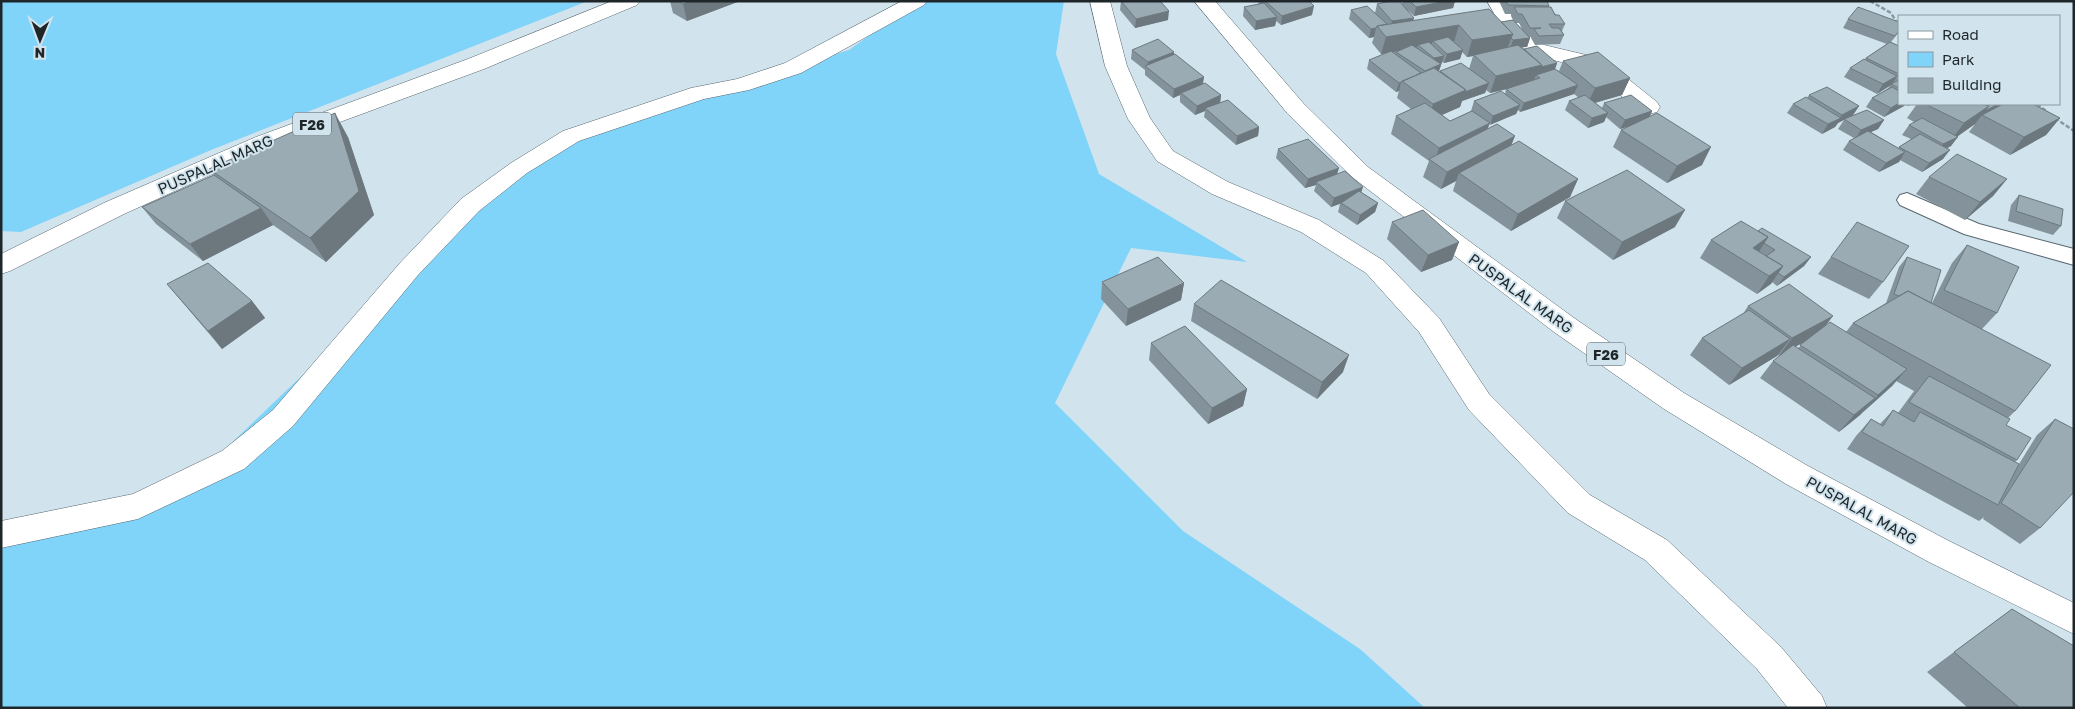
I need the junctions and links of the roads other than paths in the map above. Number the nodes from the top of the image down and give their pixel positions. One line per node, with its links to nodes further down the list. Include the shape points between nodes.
1 (630, 1): 9 (street, PUSPALAL MARG / F26, via 476,64 264,142 115,208)
2 (918, 1): 10 (street, via 793,68 741,85 698,93 571,136 519,168 470,205 409,269 283,418 233,460 138,506)
3 (1100, 1): 12 (street, via 1116,66 1139,119 1165,156 1220,188 1310,226 1376,267 1429,326 1478,402 1579,504 1656,550 1769,658)
4 (1204, 1): 11 (street, PUSPALAL MARG / F26, via 1296,109 1360,172 1564,325 1674,401 1796,475)
5 (1497, 1): 6 (street, via 1510,25 1536,50 1595,64)
6 (1649, 107)
7 (1908, 200): 8 (lane, via 1972,229)
8 (2074, 257)
9 (1, 265)
10 (1, 535)
11 (2074, 619)
12 (1810, 708)

